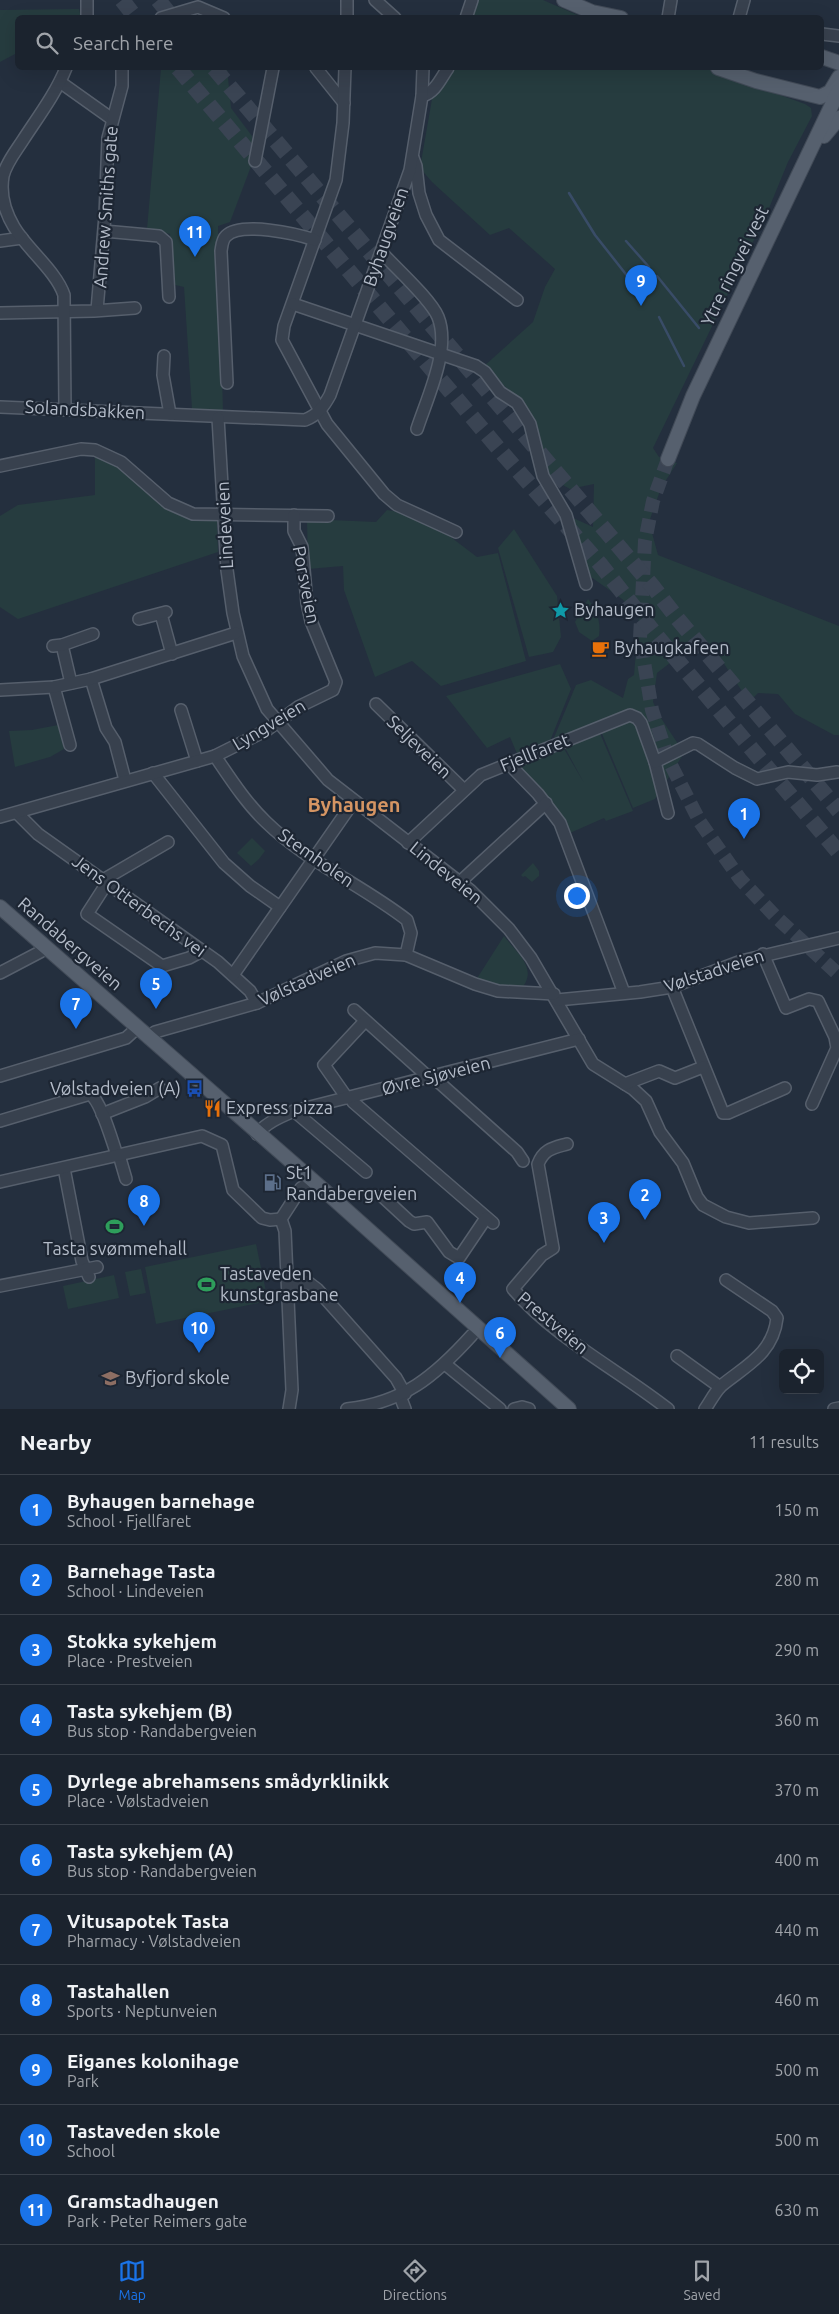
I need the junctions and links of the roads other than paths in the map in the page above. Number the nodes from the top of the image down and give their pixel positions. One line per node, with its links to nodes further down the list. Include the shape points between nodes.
1 (88, 0): 9 (street)
2 (347, 0): 12 (street)
3 (375, 0): 13 (street)
4 (472, 0): 14 (street)
5 (564, 0): 15 (main road)
6 (670, 0): 16 (street)
7 (744, 0): 17 (street)
8 (198, 3): 10 (street); 11 (street)
9 (87, 15)
10 (168, 15)
11 (219, 15)
12 (346, 15)
13 (392, 15)
14 (467, 15)
15 (606, 15)
16 (668, 15)
17 (740, 15)
18 (824, 34): 19 (street)
19 (839, 36)
20 (65, 70): 30 (street)
21 (122, 70): 35 (street, Andrew Smiths gate, via 122,86)
22 (273, 70): 37 (street)
23 (318, 70): 33 (street)
24 (345, 70): 33 (street)
25 (423, 70): 32 (street, Byhaugveien)
26 (447, 70): 32 (street, via 434,89)
27 (725, 70): 29 (main road)
28 (839, 77): 29 (main road, via 830,92 820,97)
29 (756, 81): 34 (main road, via 810,99)
30 (60, 82): 35 (street); 39 (street, via 4,174 4,208)
31 (839, 90): 34 (main road, Ytre ringvei vest)
32 (422, 96): 36 (street, Byhaugveien)
33 (344, 103): 40 (street, via 336,180)
34 (832, 118): 60 (main road, Ytre ringvei vest, via 793,187 694,396)
35 (112, 119): 38 (street, Andrew Smiths gate, via 108,138)
36 (413, 158): 42 (street, Byhaugveien); 44 (street, via 426,215 440,240)
37 (255, 161)
38 (104, 231): 43 (street, via 164,238); 47 (street, Andrew Smiths gate)
39 (22, 238): 41 (street); 48 (street, via 62,291)
40 (314, 240): 45 (street); 53 (street, via 261,230 235,232 223,240)
41 (0, 241)
42 (381, 254): 50 (street, Byhaugveien); 51 (street, via 438,317)
43 (169, 298)
44 (517, 300)
45 (292, 304): 50 (street); 56 (street, via 282,340)
46 (135, 308): 47 (street, Andrew Smiths gate)
47 (97, 310): 48 (street)
48 (64, 312): 49 (street); 55 (street)
49 (0, 313)
50 (355, 326): 51 (street); 56 (street, Byhaugveien, via 330,395)
51 (441, 355): 59 (street); 66 (street, via 482,370 500,392 520,407 533,434 543,476 566,514)
52 (164, 356): 57 (street, Solandsbakken, via 163,376)
53 (227, 383)
54 (0, 407): 55 (street, Solandsbakken)
55 (65, 410): 57 (street, Solandsbakken)
56 (320, 411): 58 (street, Solandsbakken, via 305,420); 65 (street, via 327,424 391,500)
57 (170, 414): 58 (street, Solandsbakken)
58 (218, 418): 62 (street, Lindeveien)
59 (417, 429)
60 (668, 459)
61 (0, 466): 62 (street, via 81,449 95,450 121,462 168,503 193,514)
62 (224, 515): 63 (street); 68 (street, Lindeveien, via 229,591)
63 (294, 515): 64 (street); 72 (street, Porsveien, via 294,531 302,547 311,622)
64 (328, 516)
65 (456, 532)
66 (586, 584)
67 (139, 619): 70 (street, via 164,612)
68 (236, 633): 70 (street); 78 (street, Lindeveien, via 262,702)
69 (93, 634): 73 (street, via 58,645)
70 (172, 654): 71 (street)
71 (91, 679): 73 (street); 86 (street)
72 (336, 682): 78 (street, Lyngveien, via 333,690 298,707)
73 (71, 683): 74 (street)
74 (54, 687): 75 (street); 79 (street)
75 (0, 690)
76 (376, 704): 87 (street, Seljeveien)
77 (180, 710): 81 (street)
78 (277, 722): 80 (street, Lyngveien); 88 (street, Lindeveien, via 318,770)
79 (70, 745)
80 (215, 756): 81 (street, Lyngveien); 95 (street, Stemholen, via 256,812)
81 (197, 761): 85 (street, Lyngveien)
82 (655, 762): 83 (street, Fjellfaret, via 641,723 630,716); 84 (street, via 696,743 757,778 788,772); 91 (street, Fjellfaret)
83 (509, 764): 87 (street, Fjellfaret, via 481,775); 89 (street)
84 (837, 772)
85 (153, 773): 86 (street, Lyngveien); 99 (street, via 224,864)
86 (125, 780): 90 (street, Lyngveien)
87 (463, 789): 94 (street, Fjellfaret)
88 (354, 801): 94 (street, Lindeveien); 95 (street)
89 (546, 803): 97 (street); 108 (street, via 564,832)
90 (16, 812): 92 (street, Lyngveien); 96 (street, Jens Otterbechs vei, via 38,834)
91 (668, 813)
92 (0, 817)
93 (168, 842): 96 (street)
94 (408, 843): 97 (street, Lindeveien)
95 (315, 859): 99 (street); 104 (street, Stemholen, via 407,920 411,933)
96 (105, 881): 102 (street, Jens Otterbechs vei); 102 (street, via 87,914 106,928 162,966)
97 (460, 882): 109 (street, Lindeveien, via 509,928)
98 (0, 907): 101 (main road, Randabergveien)
99 (280, 907): 106 (street)
100 (839, 938): 103 (street, Vølstadveien)
101 (45, 947): 105 (street); 113 (main road, Randabergveien)
102 (202, 951): 106 (street, Jens Otterbechs vei)
103 (763, 954): 107 (street, Vølstadveien); 123 (street, via 786,1008 805,1000 818,1001 835,1037 835,1055)
104 (406, 955): 109 (street, Vølstadveien, via 486,988); 110 (street, Vølstadveien, via 357,957)
105 (0, 973)
106 (233, 975): 110 (street, Jens Otterbechs vei)
107 (672, 986): 108 (street, Vølstadveien); 116 (street)
108 (624, 993): 109 (street, Vølstadveien)
109 (555, 997): 115 (street, Lindeveien)
110 (257, 1003): 114 (street, Vølstadveien, via 160,1030)
111 (354, 1010): 112 (street)
112 (365, 1021): 118 (street, via 425,1074); 122 (street, via 324,1065)
113 (137, 1028): 114 (main road, Randabergveien); 117 (street, via 126,1038)
114 (149, 1038): 127 (main road, Randabergveien)
115 (579, 1039): 118 (street, Øvre Sjøveien); 119 (street, Lindeveien, via 596,1067)
116 (703, 1067): 119 (street, via 675,1078 659,1071); 121 (street, via 725,1113)
117 (0, 1076)
118 (433, 1077): 122 (street, Øvre Sjøveien); 130 (street)
119 (625, 1084): 137 (street, Lindeveien, via 646,1101 660,1132 683,1163 703,1205 726,1217 748,1223)
120 (160, 1088): 125 (street)
121 (785, 1088)
122 (349, 1098): 124 (street, Øvre Sjøveien); 136 (street, via 490,1220 459,1258 449,1252 427,1222 414,1224)
123 (812, 1104)
124 (294, 1111): 127 (street, Øvre Sjøveien, via 270,1122); 132 (street)
125 (102, 1114): 126 (street, via 93,1096 87,1093); 129 (street)
126 (0, 1121)
127 (257, 1134): 134 (main road, Randabergveien)
128 (567, 1144): 155 (street, Prestveien, via 548,1150 538,1164 553,1248 542,1255 513,1289 572,1342)
129 (118, 1155): 131 (street); 133 (street); 138 (street, via 208,1137 223,1148 233,1190 262,1218)
130 (523, 1161)
131 (64, 1168): 135 (street); 141 (street, via 82,1261 91,1271)
132 (366, 1172)
133 (126, 1178)
134 (313, 1181): 138 (street, via 307,1194); 148 (main road, Randabergveien)
135 (0, 1182)
136 (382, 1196)
137 (813, 1218)
138 (281, 1219): 140 (street, via 285,1231)
139 (726, 1280): 145 (street, via 778,1318 771,1339 752,1364)
140 (288, 1284): 146 (street, via 309,1284 317,1289 396,1378); 147 (street, via 292,1390)
141 (0, 1286)
142 (472, 1335): 144 (street)
143 (677, 1356): 145 (street)
144 (445, 1364): 146 (street); 152 (street)
145 (720, 1387): 156 (street)
146 (402, 1395): 150 (street, via 378,1404); 151 (street)
147 (285, 1408)
148 (569, 1408)
149 (839, 1408): 157 (street)
150 (347, 1409)
151 (406, 1409)
152 (500, 1409)
153 (514, 1409): 154 (street)
154 (529, 1409)
155 (668, 1409)
156 (705, 1409)
157 (834, 1409)

